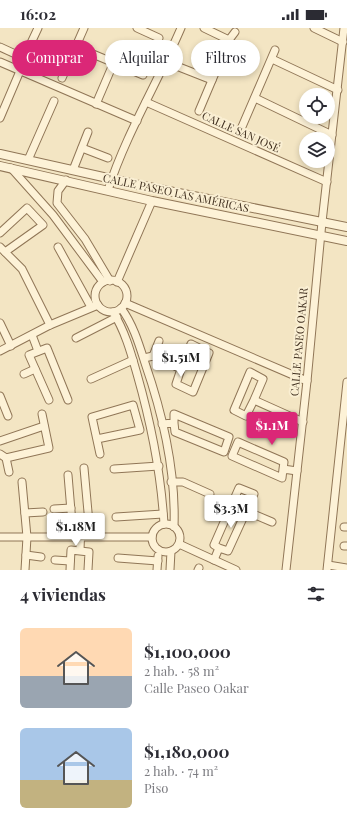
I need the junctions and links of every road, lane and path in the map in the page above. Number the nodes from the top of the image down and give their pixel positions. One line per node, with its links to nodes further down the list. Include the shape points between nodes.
1 (38, 28): 14 (street, via 24,58)
2 (84, 28): 9 (street)
3 (137, 28): 10 (street, via 159,38)
4 (181, 28): 11 (street)
5 (204, 28): 12 (street)
6 (314, 28): 13 (street)
7 (344, 28): 13 (street, CALLE PASEO OAKAR)
8 (235, 32): 12 (street)
9 (79, 40)
10 (158, 40)
11 (176, 40)
12 (229, 40)
13 (343, 42): 26 (street, CALLE PASEO OAKAR)
14 (3, 49): 17 (street)
15 (275, 50): 16 (street)
16 (272, 60): 26 (street); 27 (street)
17 (1, 62): 18 (street)
18 (12, 67)
19 (183, 69): 25 (street)
20 (18, 76): 32 (street)
21 (32, 76): 30 (street)
22 (108, 76): 30 (street)
23 (159, 76): 29 (street)
24 (214, 76): 25 (street)
25 (212, 80): 31 (street)
26 (338, 90): 37 (street, CALLE PASEO OAKAR)
27 (255, 98): 34 (street); 36 (street)
28 (54, 100): 41 (street)
29 (146, 102): 33 (street); 48 (street, CALLE SAN JOSÉ)
30 (96, 104): 33 (street)
31 (200, 111)
32 (0, 118)
33 (137, 121): 46 (street)
34 (241, 128)
35 (88, 132): 38 (street)
36 (324, 132)
37 (333, 132)
38 (82, 148): 40 (street); 45 (street)
39 (0, 154): 41 (street, CALLE PASEO LAS AMÉRICAS)
40 (108, 158)
41 (28, 160): 45 (street, CALLE PASEO LAS AMÉRICAS)
42 (0, 166): 43 (street, CALLE PASEO LAS AMÉRICAS)
43 (11, 168): 47 (street, CALLE PASEO LAS AMÉRICAS); 58 (street)
44 (329, 168): 48 (street, CALLE PASEO OAKAR)
45 (73, 170): 46 (street, CALLE PASEO LAS AMÉRICAS)
46 (111, 179): 49 (street); 51 (street, CALLE PASEO LAS AMÉRICAS)
47 (66, 180): 49 (street, CALLE PASEO LAS AMÉRICAS); 58 (street, via 58,191 57,203 85,239)
48 (327, 182): 51 (street, CALLE PASEO OAKAR)
49 (108, 190): 50 (street, CALLE PASEO LAS AMÉRICAS)
50 (152, 201): 54 (street, CALLE PASEO LAS AMÉRICAS); 58 (street)
51 (322, 222): 52 (street, CALLE PASEO LAS AMÉRICAS); 54 (street, CALLE PASEO OAKAR)
52 (347, 227)
53 (0, 233): 57 (street, via 27,208 43,225)
54 (321, 235): 55 (street, CALLE PASEO LAS AMÉRICAS); 77 (street, CALLE PASEO OAKAR)
55 (347, 241)
56 (58, 247): 60 (street)
57 (2, 249): 63 (street, via 22,269)
58 (110, 282): 59 (street, via 125,290); 60 (street, via 96,292)
59 (123, 305): 61 (street); 71 (street); 77 (street)
60 (94, 306): 61 (street); 63 (street)
61 (115, 314): 65 (street); 72 (street)
62 (0, 323): 67 (street)
63 (50, 325): 64 (street)
64 (32, 335): 67 (street); 69 (street)
65 (76, 338)
66 (159, 342): 70 (street)
67 (10, 346): 68 (street)
68 (0, 351)
69 (38, 351): 73 (street, via 29,355); 81 (street, via 47,348)
70 (153, 356): 71 (street); 74 (street)
71 (144, 358): 89 (street)
72 (133, 360): 76 (street); 84 (street)
73 (35, 369): 75 (street); 80 (street)
74 (181, 369): 74 (street, via 176,384 193,392 209,353 191,344)
75 (24, 374)
76 (91, 379)
77 (307, 381): 87 (street, CALLE PASEO OAKAR)
78 (347, 382): 132 (street)
79 (0, 396): 85 (street)
80 (49, 400)
81 (68, 400)
82 (254, 400): 82 (street, via 246,416 234,410 250,372 263,379); 87 (street)
83 (42, 414): 90 (street)
84 (148, 414): 86 (street); 95 (street)
85 (8, 416)
86 (136, 416): 91 (street, via 140,430); 91 (street, via 133,405 92,417)
87 (303, 422): 100 (street, CALLE PASEO OAKAR)
88 (174, 423): 88 (street, via 175,432 224,452 229,438 174,414); 89 (street)
89 (162, 424): 103 (street, via 169,454)
90 (44, 426): 92 (street); 94 (street, via 49,448)
91 (97, 439): 93 (street)
92 (0, 441)
93 (100, 454)
94 (3, 456): 99 (street)
95 (159, 466): 97 (street); 110 (street)
96 (84, 468): 113 (street, via 89,523)
97 (114, 468)
98 (283, 469): 98 (street, via 282,478 232,456 238,442 284,462); 100 (street)
99 (9, 472)
100 (297, 472): 140 (street, CALLE PASEO OAKAR)
101 (68, 475): 105 (street)
102 (22, 482): 109 (street)
103 (171, 482): 104 (street, via 183,482); 115 (street)
104 (210, 494)
105 (71, 508): 106 (street); 113 (street, via 72,523)
106 (54, 509)
107 (246, 511): 112 (street); 121 (street, via 228,551); 121 (street, via 254,494 239,488 214,545)
108 (43, 512): 109 (street)
109 (24, 513): 117 (street)
110 (163, 514): 111 (street); 114 (street)
111 (116, 518)
112 (272, 522)
113 (81, 523): 118 (street)
114 (164, 524): 115 (street); 119 (street, via 157,528)
115 (174, 527): 120 (street, via 180,536)
116 (0, 537): 117 (street)
117 (27, 537): 118 (street); 125 (street)
118 (81, 537): 119 (street); 122 (street)
119 (152, 537): 123 (street, via 154,545)
120 (179, 544): 124 (street); 130 (street)
121 (220, 548): 130 (street)
122 (80, 550): 129 (street, via 71,550); 136 (street, via 89,552)
123 (159, 550): 124 (street); 131 (street)
124 (171, 551): 138 (street)
125 (26, 555): 126 (street); 134 (street)
126 (41, 557)
127 (118, 558): 131 (street)
128 (55, 560): 129 (street)
129 (70, 560): 135 (street)
130 (214, 560): 139 (street)
131 (158, 561): 137 (street)
132 (328, 567): 133 (street)
133 (343, 568)
134 (25, 570)
135 (70, 570)
136 (88, 570)
137 (158, 570)
138 (170, 570)
139 (236, 570)
140 (286, 570)

